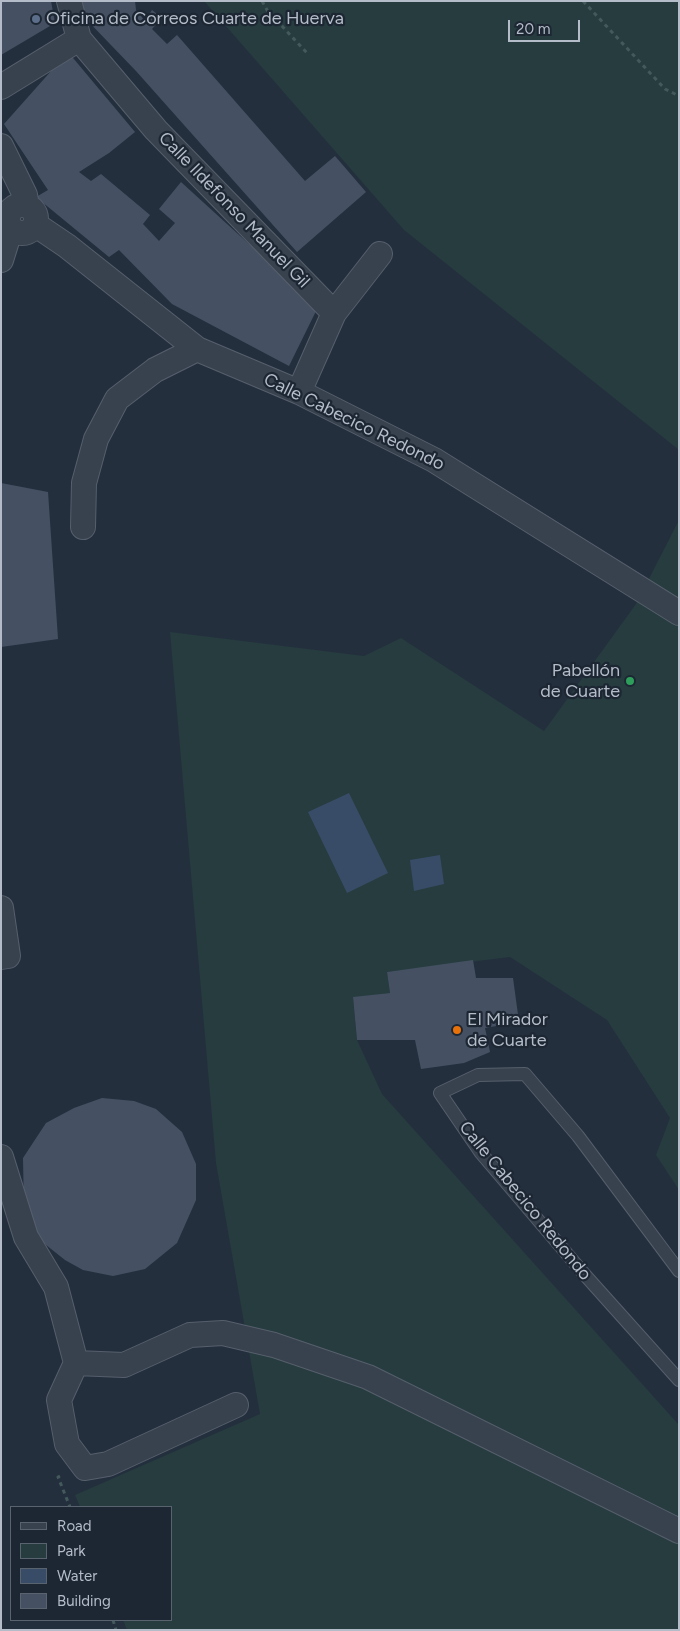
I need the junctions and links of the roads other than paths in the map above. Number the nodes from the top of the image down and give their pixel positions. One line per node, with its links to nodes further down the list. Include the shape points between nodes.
1 (69, 1): 2 (street)
2 (79, 40): 3 (street); 8 (street, Calle Ildefonso Manuel Gil, via 156,130)
3 (1, 88)
4 (1, 146): 5 (street, via 26,195)
5 (17, 214): 7 (street); 9 (street, Calle Cabecico Redondo, via 67,246)
6 (380, 254): 8 (street)
7 (1, 260)
8 (334, 313): 10 (street)
9 (197, 349): 10 (street, Calle Cabecico Redondo); 11 (street, via 155,370 118,399 96,439 84,482)
10 (299, 392): 12 (street, Calle Cabecico Redondo, via 434,460)
11 (83, 527)
12 (679, 613)
13 (1, 908): 14 (street, via 8,956)
14 (1, 957)
15 (1, 1157): 17 (street, via 26,1237 56,1287)
16 (679, 1271): 18 (lane, Calle Cabecico Redondo, via 578,1136 525,1074 478,1075 440,1093 487,1160)
17 (76, 1363): 19 (street, via 59,1400 67,1444 85,1468 108,1464); 20 (street, via 124,1365 190,1335 224,1334 274,1345 368,1378)
18 (679, 1380)
19 (236, 1404)
20 (679, 1531)

